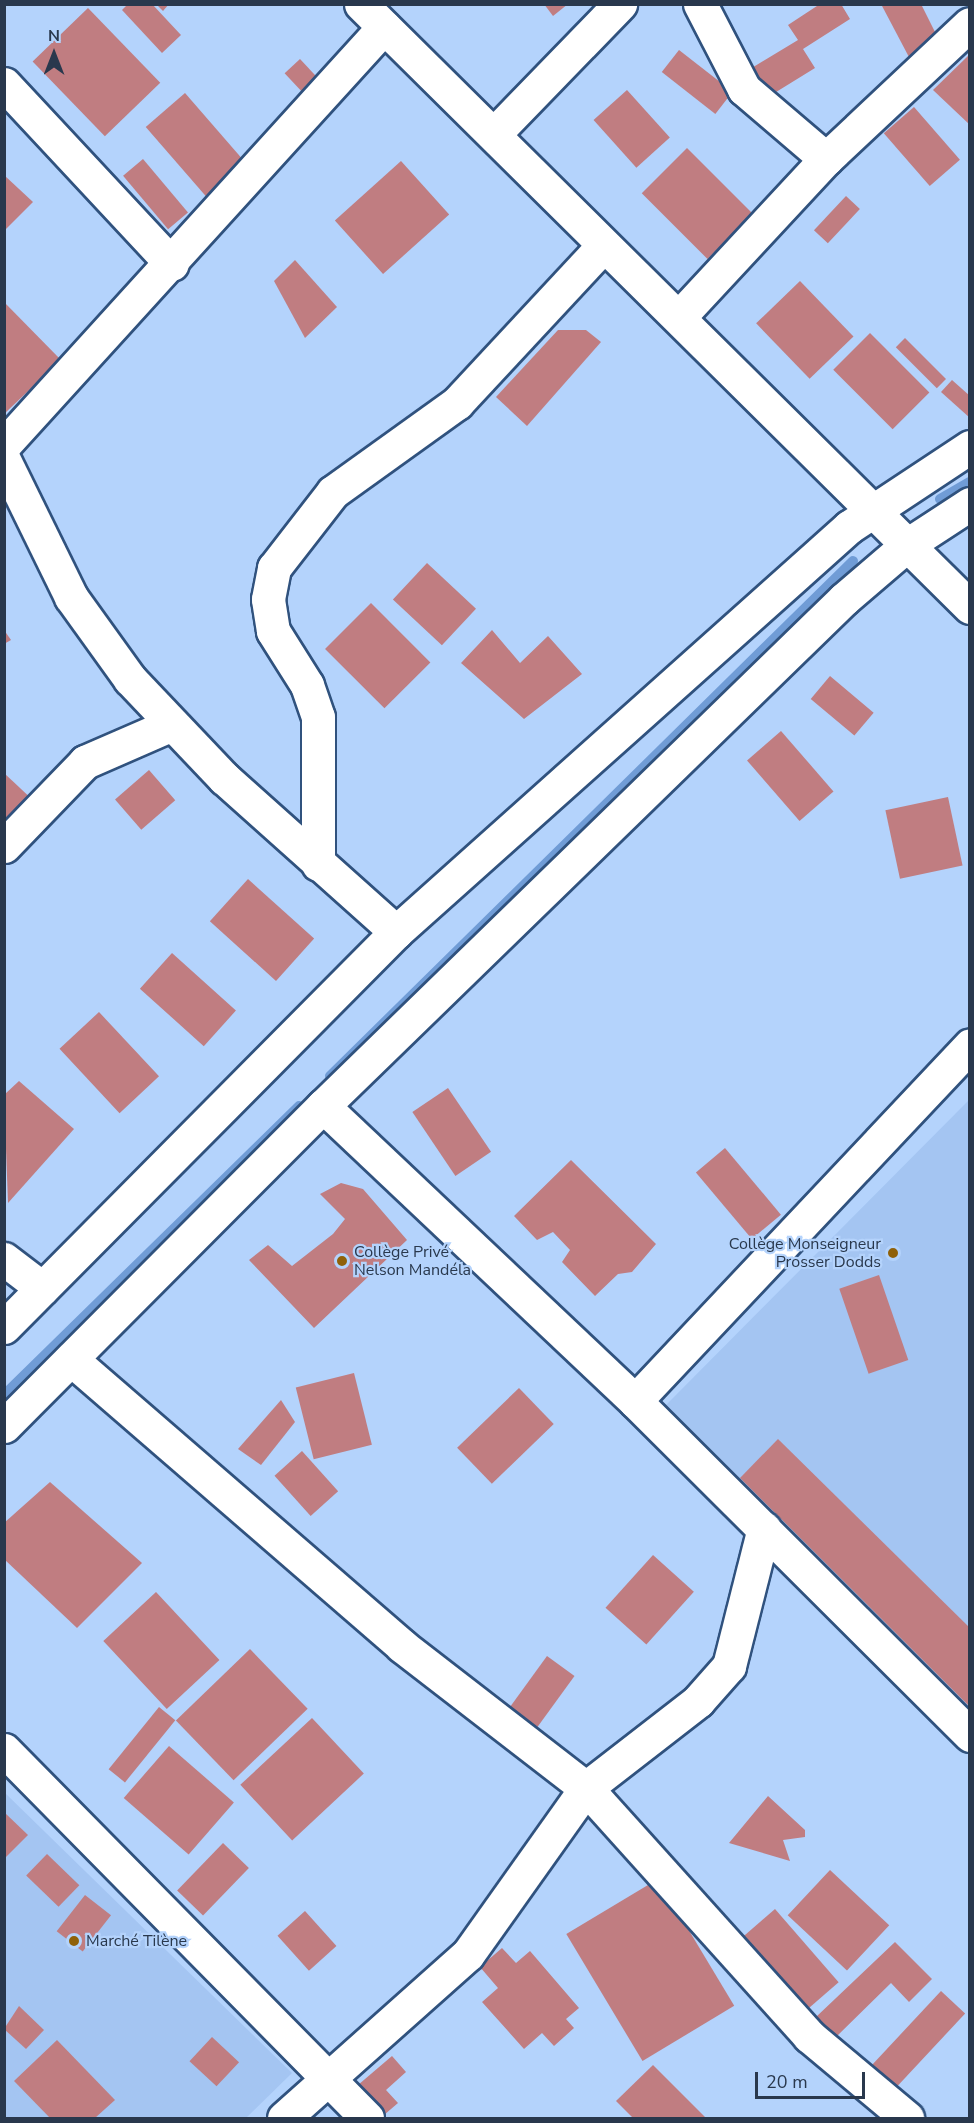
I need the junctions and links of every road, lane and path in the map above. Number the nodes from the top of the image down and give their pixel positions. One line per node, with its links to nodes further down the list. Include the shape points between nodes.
1 (361, 4): 5 (street)
2 (620, 4): 7 (street)
3 (700, 4): 8 (street, via 744,89)
4 (969, 24): 8 (street)
5 (384, 27): 7 (street); 10 (street)
6 (4, 84): 10 (street)
7 (495, 133): 9 (street)
8 (826, 159): 11 (street)
9 (603, 246): 11 (street); 21 (street, via 457,403 333,492 274,568 268,598 273,631 311,693 318,717)
10 (172, 264): 12 (street)
11 (680, 317): 16 (street)
12 (4, 445)
13 (969, 447): 16 (street)
14 (4, 460): 19 (street, via 77,607)
15 (969, 504): 17 (street)
16 (871, 509): 17 (street); 22 (street)
17 (907, 545): 18 (street); 24 (street, via 844,598)
18 (969, 607)
19 (170, 725): 20 (street, via 85,762); 21 (street)
20 (4, 846)
21 (318, 864): 22 (street)
22 (396, 932): 26 (street)
23 (969, 1045): 29 (street)
24 (323, 1106): 28 (street); 29 (street)
25 (4, 1259): 26 (street)
26 (42, 1288): 27 (street)
27 (4, 1327)
28 (71, 1359): 30 (street); 34 (street, via 402,1646)
29 (635, 1401): 31 (street)
30 (4, 1426)
31 (764, 1528): 32 (street); 34 (street, via 729,1666 698,1701)
32 (969, 1735)
33 (4, 1750): 35 (street)
34 (586, 1788): 35 (street, via 468,1954); 38 (street, via 809,2036)
35 (324, 2079): 36 (street); 37 (street)
36 (284, 2118)
37 (367, 2118)
38 (907, 2118)

